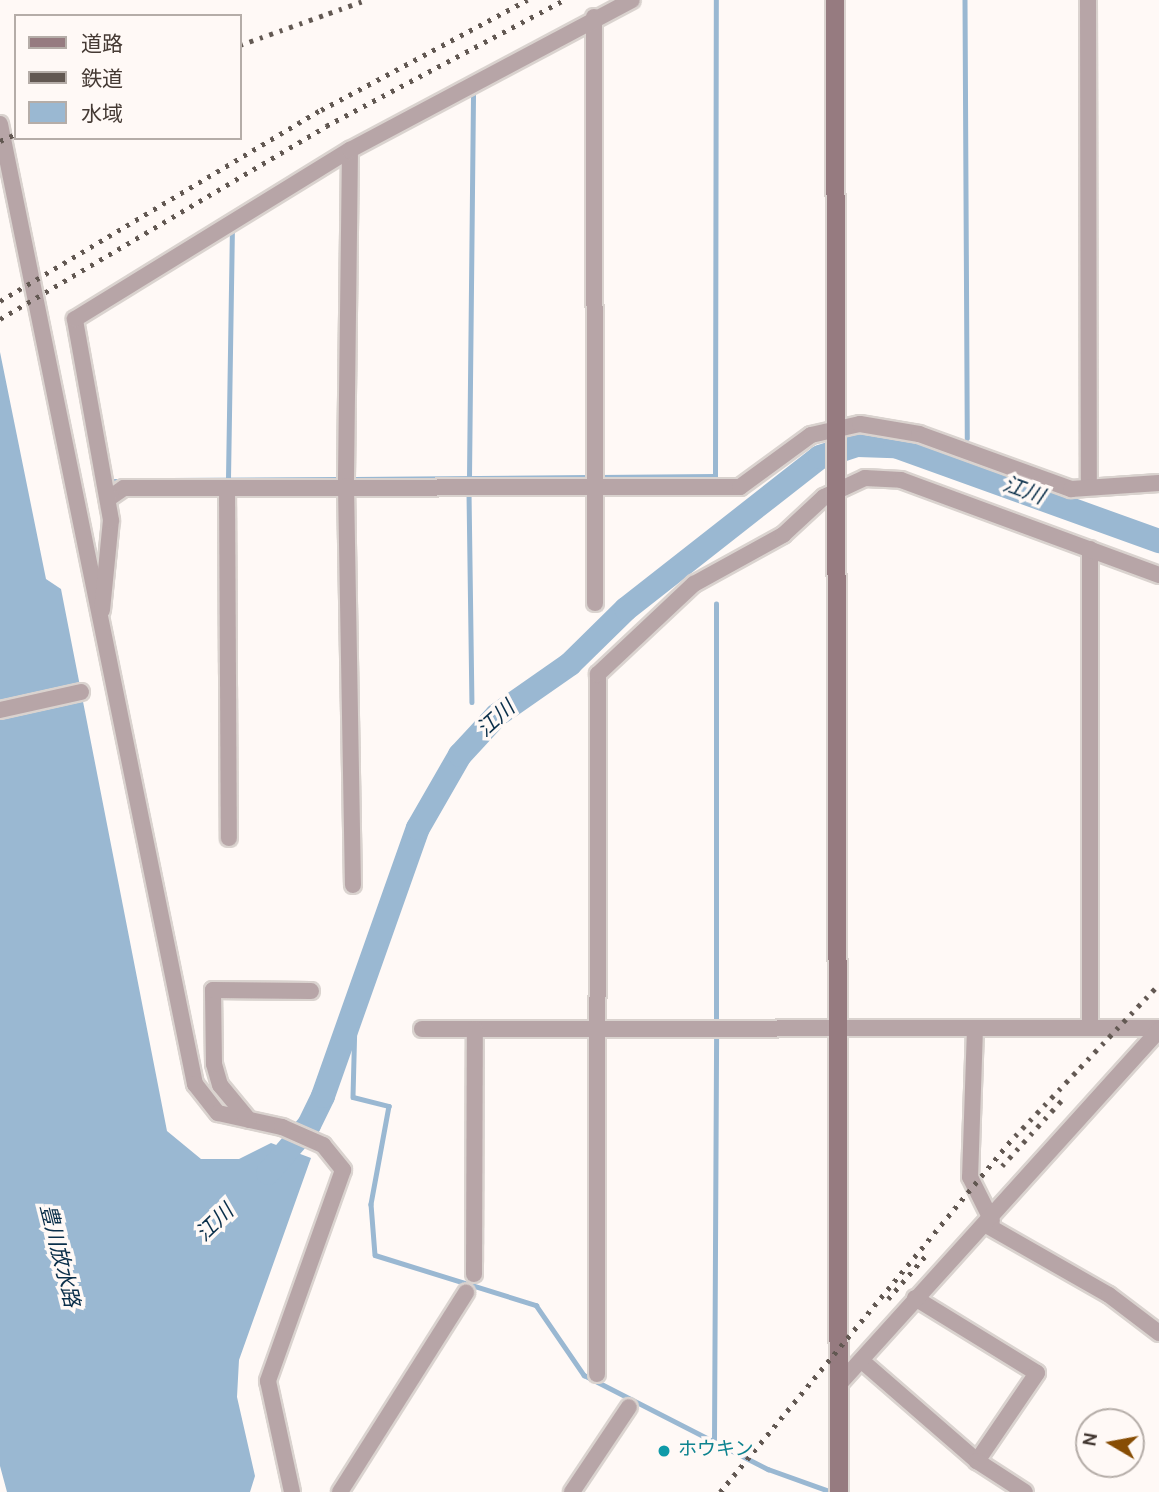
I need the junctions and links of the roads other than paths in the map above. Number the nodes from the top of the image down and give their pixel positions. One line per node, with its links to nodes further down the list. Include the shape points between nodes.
1 (632, 0): 4 (street)
2 (835, 0): 7 (street)
3 (1088, 0): 9 (street)
4 (594, 17): 6 (street); 10 (street)
5 (0, 124): 18 (street)
6 (350, 150): 12 (street); 14 (street, via 75,319)
7 (837, 429): 9 (street, via 919,434 1071,489); 10 (street, via 811,435 740,487); 11 (street)
8 (1159, 483): 9 (street)
9 (1089, 484)
10 (592, 485): 12 (street); 17 (street)
11 (837, 485): 15 (street, via 865,478 901,480); 24 (street); 29 (street, via 783,535 694,584 598,674)
12 (346, 486): 13 (street); 22 (street)
13 (227, 488): 14 (street, via 124,488); 21 (street)
14 (108, 499): 18 (street)
15 (1090, 549): 16 (street); 26 (street)
16 (1159, 575)
17 (595, 603)
18 (101, 626): 31 (street, via 195,1084 218,1113)
19 (81, 692): 20 (street)
20 (0, 710)
21 (229, 838)
22 (354, 885)
23 (312, 991): 31 (street, via 213,990 214,1064 220,1085)
24 (841, 1028): 25 (street); 29 (street); 39 (street)
25 (975, 1028): 26 (street); 32 (street, via 970,1177)
26 (1090, 1028): 30 (street)
27 (422, 1029): 28 (street)
28 (475, 1029): 29 (street); 33 (street)
29 (600, 1029): 38 (street)
30 (1159, 1029): 32 (street)
31 (248, 1120): 42 (street, via 282,1127 323,1145 343,1170 342,1186 268,1381)
32 (990, 1223): 35 (street); 36 (street, via 1109,1295)
33 (474, 1274)
34 (466, 1293): 43 (street)
35 (915, 1298): 37 (street); 41 (street, via 1037,1373)
36 (1159, 1333)
37 (862, 1361): 39 (street); 41 (street)
38 (597, 1374)
39 (842, 1381): 45 (street)
40 (629, 1407): 44 (street)
41 (977, 1461): 46 (street)
42 (292, 1492)
43 (340, 1492)
44 (572, 1492)
45 (839, 1492)
46 (1025, 1492)

